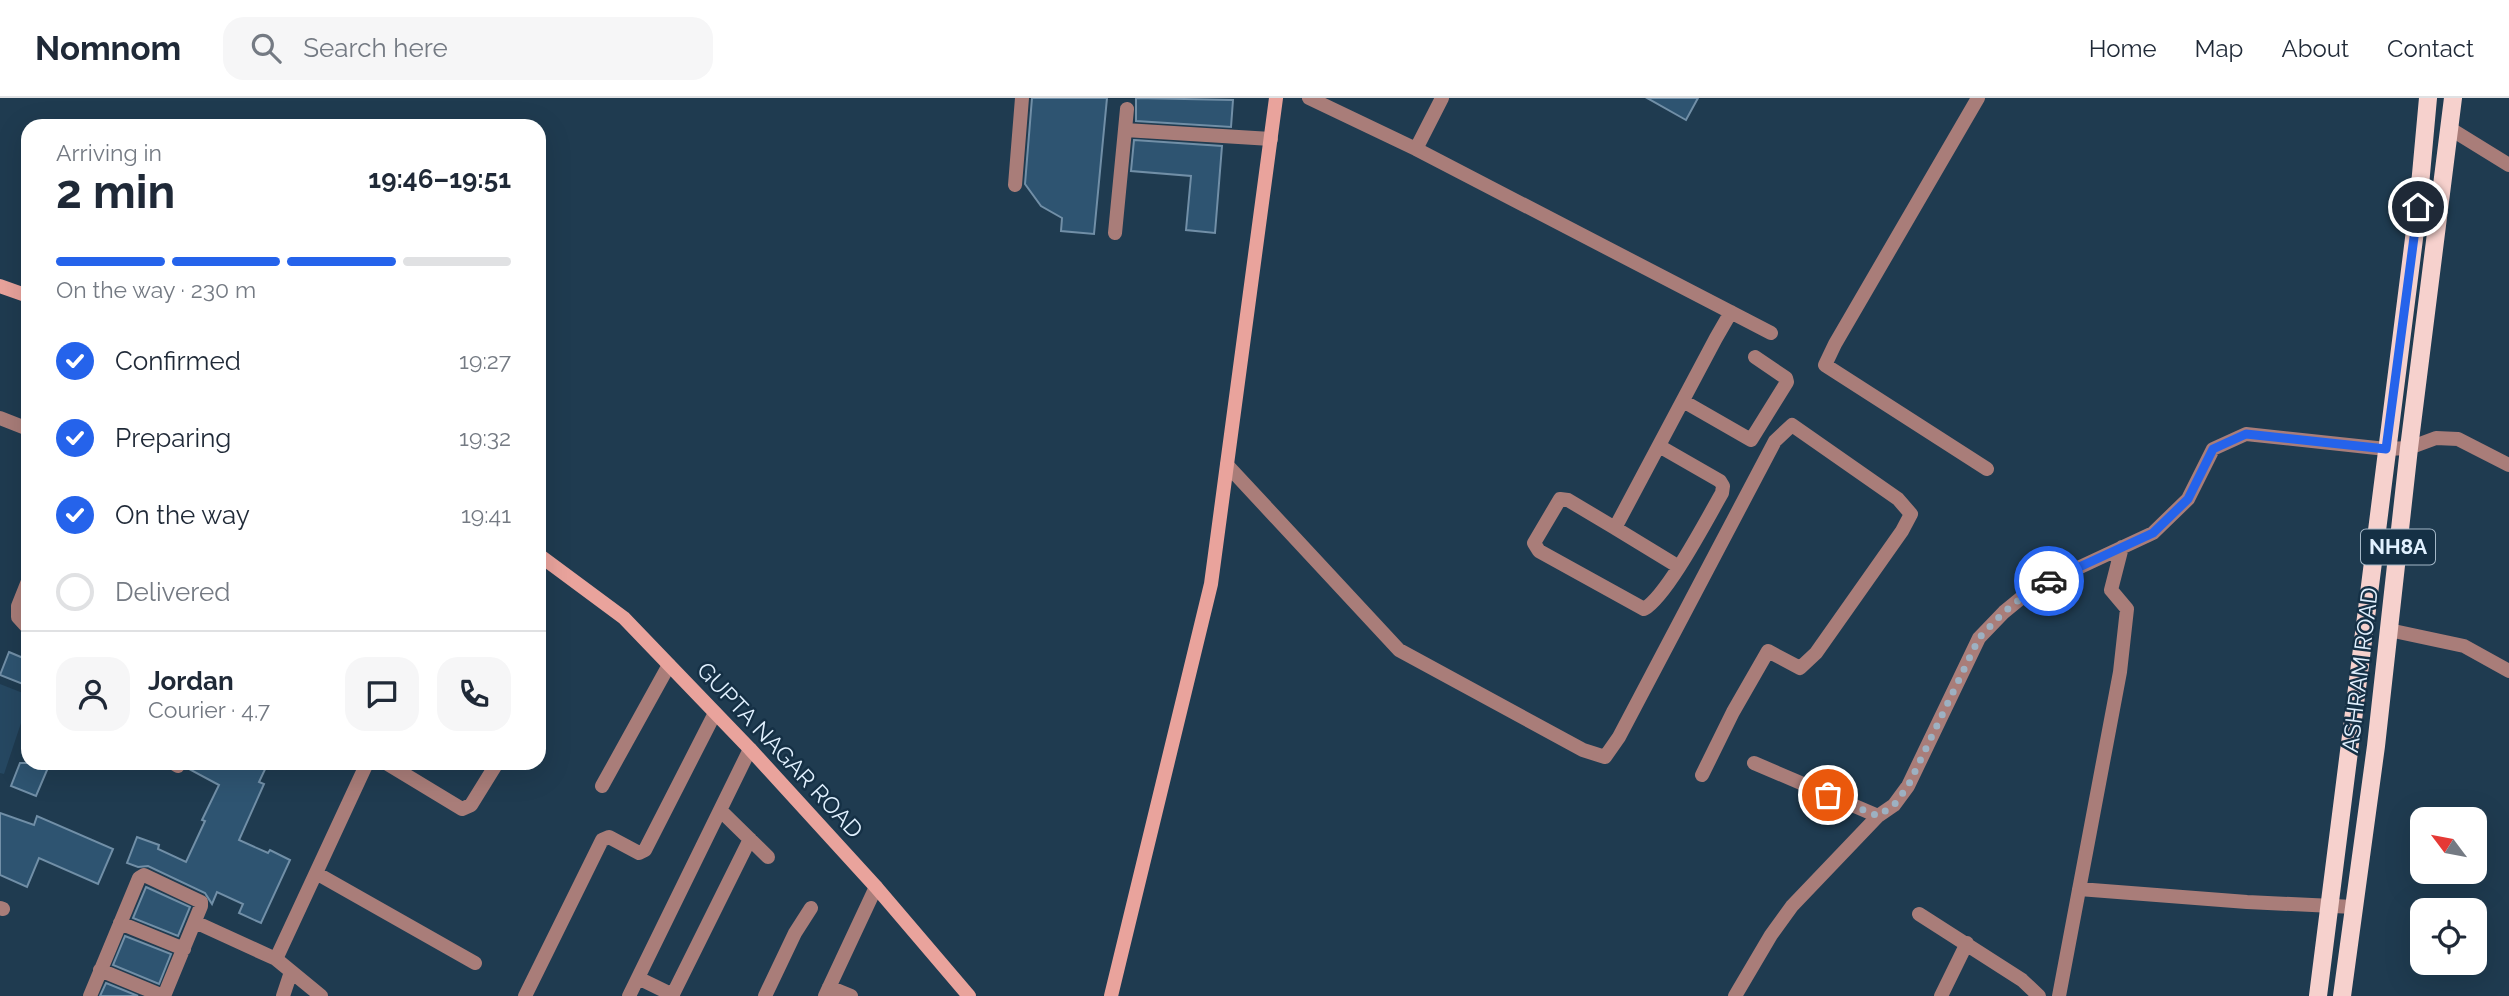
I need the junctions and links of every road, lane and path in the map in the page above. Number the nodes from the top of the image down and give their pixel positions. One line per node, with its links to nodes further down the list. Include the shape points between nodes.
1 (1022, 98): 14 (street)
2 (1276, 98): 11 (street)
3 (1309, 98): 12 (street)
4 (1442, 98): 12 (street)
5 (1978, 98): 29 (street, via 1825,365)
6 (2428, 98): 26 (main road, ASHRAM ROAD)
7 (2453, 98): 9 (main road, ASHRAM ROAD / NH8A)
8 (1128, 108): 10 (street)
9 (2449, 128): 13 (street); 25 (main road, ASHRAM ROAD / NH8A)
10 (1125, 130): 11 (street); 15 (street)
11 (1271, 139): 28 (street)
12 (1416, 149): 18 (street)
13 (2509, 165)
14 (1015, 185)
15 (1115, 233)
16 (0, 286): 17 (street)
17 (21, 294)
18 (1731, 312): 19 (street); 21 (street)
19 (1772, 333)
20 (1755, 357): 21 (street, via 1787,382 1751,440)
21 (1683, 401): 24 (street)
22 (1, 423): 23 (street)
23 (21, 427)
24 (1659, 446): 30 (street); 33 (street, via 1723,486)
25 (2409, 448): 26 (street); 27 (street, via 2436,438 2459,439); 36 (main road, ASHRAM ROAD / NH8A)
26 (2386, 449): 31 (street, via 2246,434 2213,449 2188,499 2153,533); 54 (main road, ASHRAM ROAD)
27 (2509, 465)
28 (1227, 466): 45 (street, via 1399,650 1605,757 1775,441 1792,425 1898,499 1911,514 1816,653 1800,668 1768,651); 78 (street, via 1210,584)
29 (1987, 469)
30 (1615, 528): 33 (street); 33 (street, via 1560,499 1534,542 1539,551 1644,610)
31 (2122, 548): 48 (street, via 2031,590 1979,638 1908,786 1894,805); 53 (street, via 2111,590 2127,608 2120,672)
32 (546, 560): 37 (street, GUPTA NAGAR ROAD, via 624,618)
33 (1679, 566)
34 (21, 598): 35 (street)
35 (21, 620)
36 (2389, 630): 38 (street, via 2464,646); 55 (main road, ASHRAM ROAD / NH8A)
37 (669, 665): 39 (street, GUPTA NAGAR ROAD); 46 (street)
38 (2509, 671)
39 (715, 713): 40 (street, GUPTA NAGAR ROAD); 73 (street, via 646,850 639,853 609,837 602,841)
40 (750, 749): 47 (street); 52 (street, GUPTA NAGAR ROAD)
41 (1754, 763): 48 (street)
42 (364, 770): 51 (street)
43 (398, 770): 44 (street, via 463,809 471,805)
44 (493, 770)
45 (1702, 775)
46 (602, 786)
47 (720, 810): 49 (street); 66 (street)
48 (1878, 816): 79 (street, via 1792,906)
49 (750, 839): 50 (street); 68 (street)
50 (768, 857)
51 (316, 873): 62 (street); 63 (street)
52 (876, 887): 67 (street); 77 (street, GUPTA NAGAR ROAD)
53 (2079, 889): 54 (street); 82 (street)
54 (2329, 906): 55 (street); 83 (main road, ASHRAM ROAD)
55 (2354, 906): 84 (main road, ASHRAM ROAD / NH8A)
56 (811, 908): 75 (street)
57 (1919, 914): 60 (street)
58 (195, 922): 59 (street, via 199,900 144,875); 61 (street); 62 (street)
59 (120, 923): 61 (street); 64 (street)
60 (1967, 943): 80 (street); 81 (street)
61 (184, 949): 70 (street)
62 (276, 959): 65 (street)
63 (475, 963)
64 (100, 970): 69 (street); 70 (street)
65 (291, 972): 71 (street); 72 (street)
66 (638, 978): 68 (street); 74 (street)
67 (827, 991): 76 (street)
68 (672, 995)
69 (90, 996)
70 (164, 996)
71 (283, 996)
72 (321, 996)
73 (525, 996)
74 (629, 996)
75 (765, 996)
76 (851, 996)
77 (969, 996)
78 (1111, 996)
79 (1735, 996)
80 (1941, 996)
81 (2039, 996)
82 (2059, 996)
83 (2318, 996)
84 (2342, 996)

